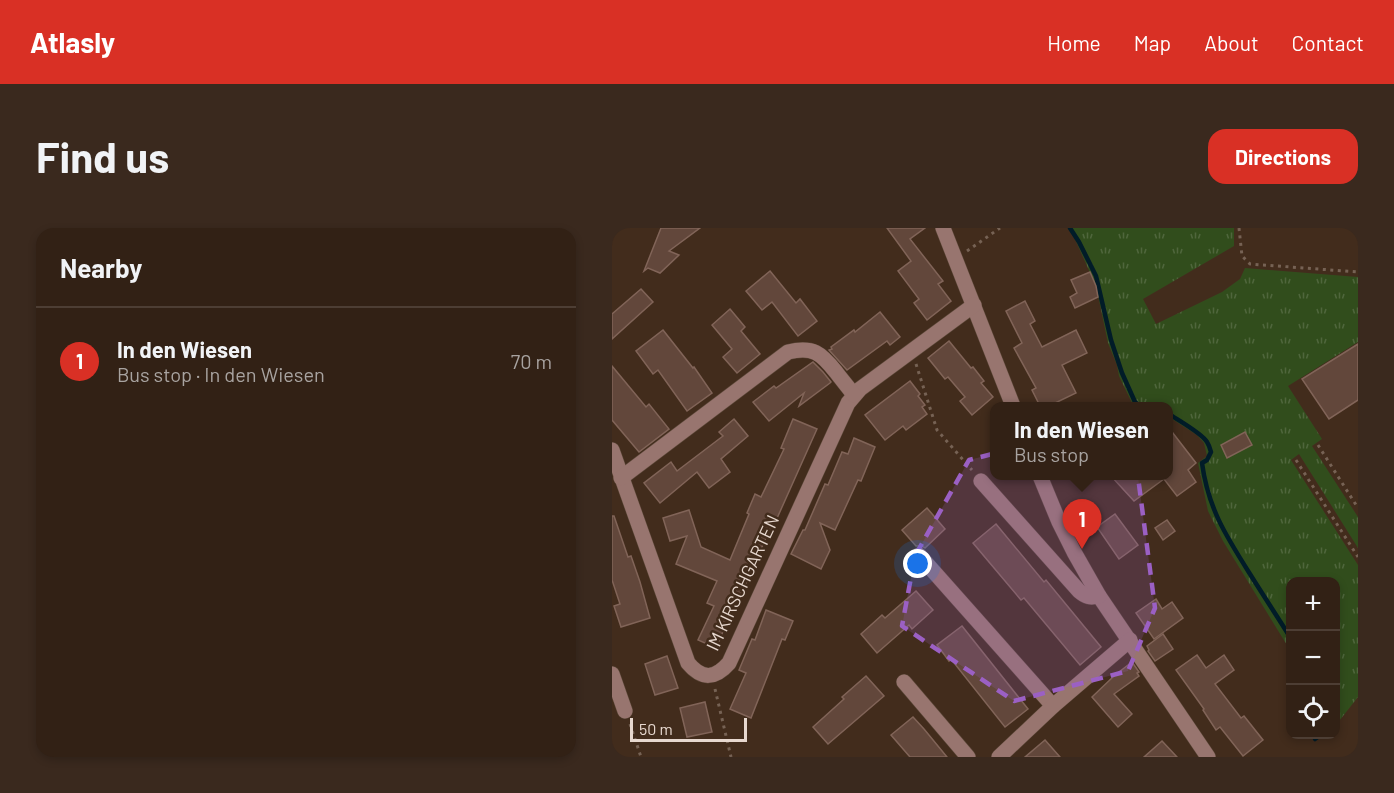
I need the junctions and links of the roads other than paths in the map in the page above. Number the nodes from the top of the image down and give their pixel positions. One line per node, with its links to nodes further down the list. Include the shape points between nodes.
1 (943, 228): 2 (street)
2 (974, 305): 3 (street, IM KIRSCHGARTEN); 4 (street)
3 (854, 395): 6 (street, via 817,352 788,352); 6 (street, IM KIRSCHGARTEN, via 729,663 718,674 703,675 688,663)
4 (1011, 402)
5 (612, 450): 6 (street, IM KIRSCHGARTEN)
6 (621, 478)
7 (1042, 480): 10 (street, via 1064,533)
8 (981, 481): 10 (street, via 1079,591 1091,598)
9 (919, 555): 14 (street)
10 (1099, 596): 11 (street)
11 (1130, 640): 14 (street); 18 (street)
12 (612, 674): 15 (street)
13 (904, 682): 16 (street)
14 (1053, 706): 17 (street)
15 (625, 711)
16 (968, 757)
17 (999, 757)
18 (1208, 757)

